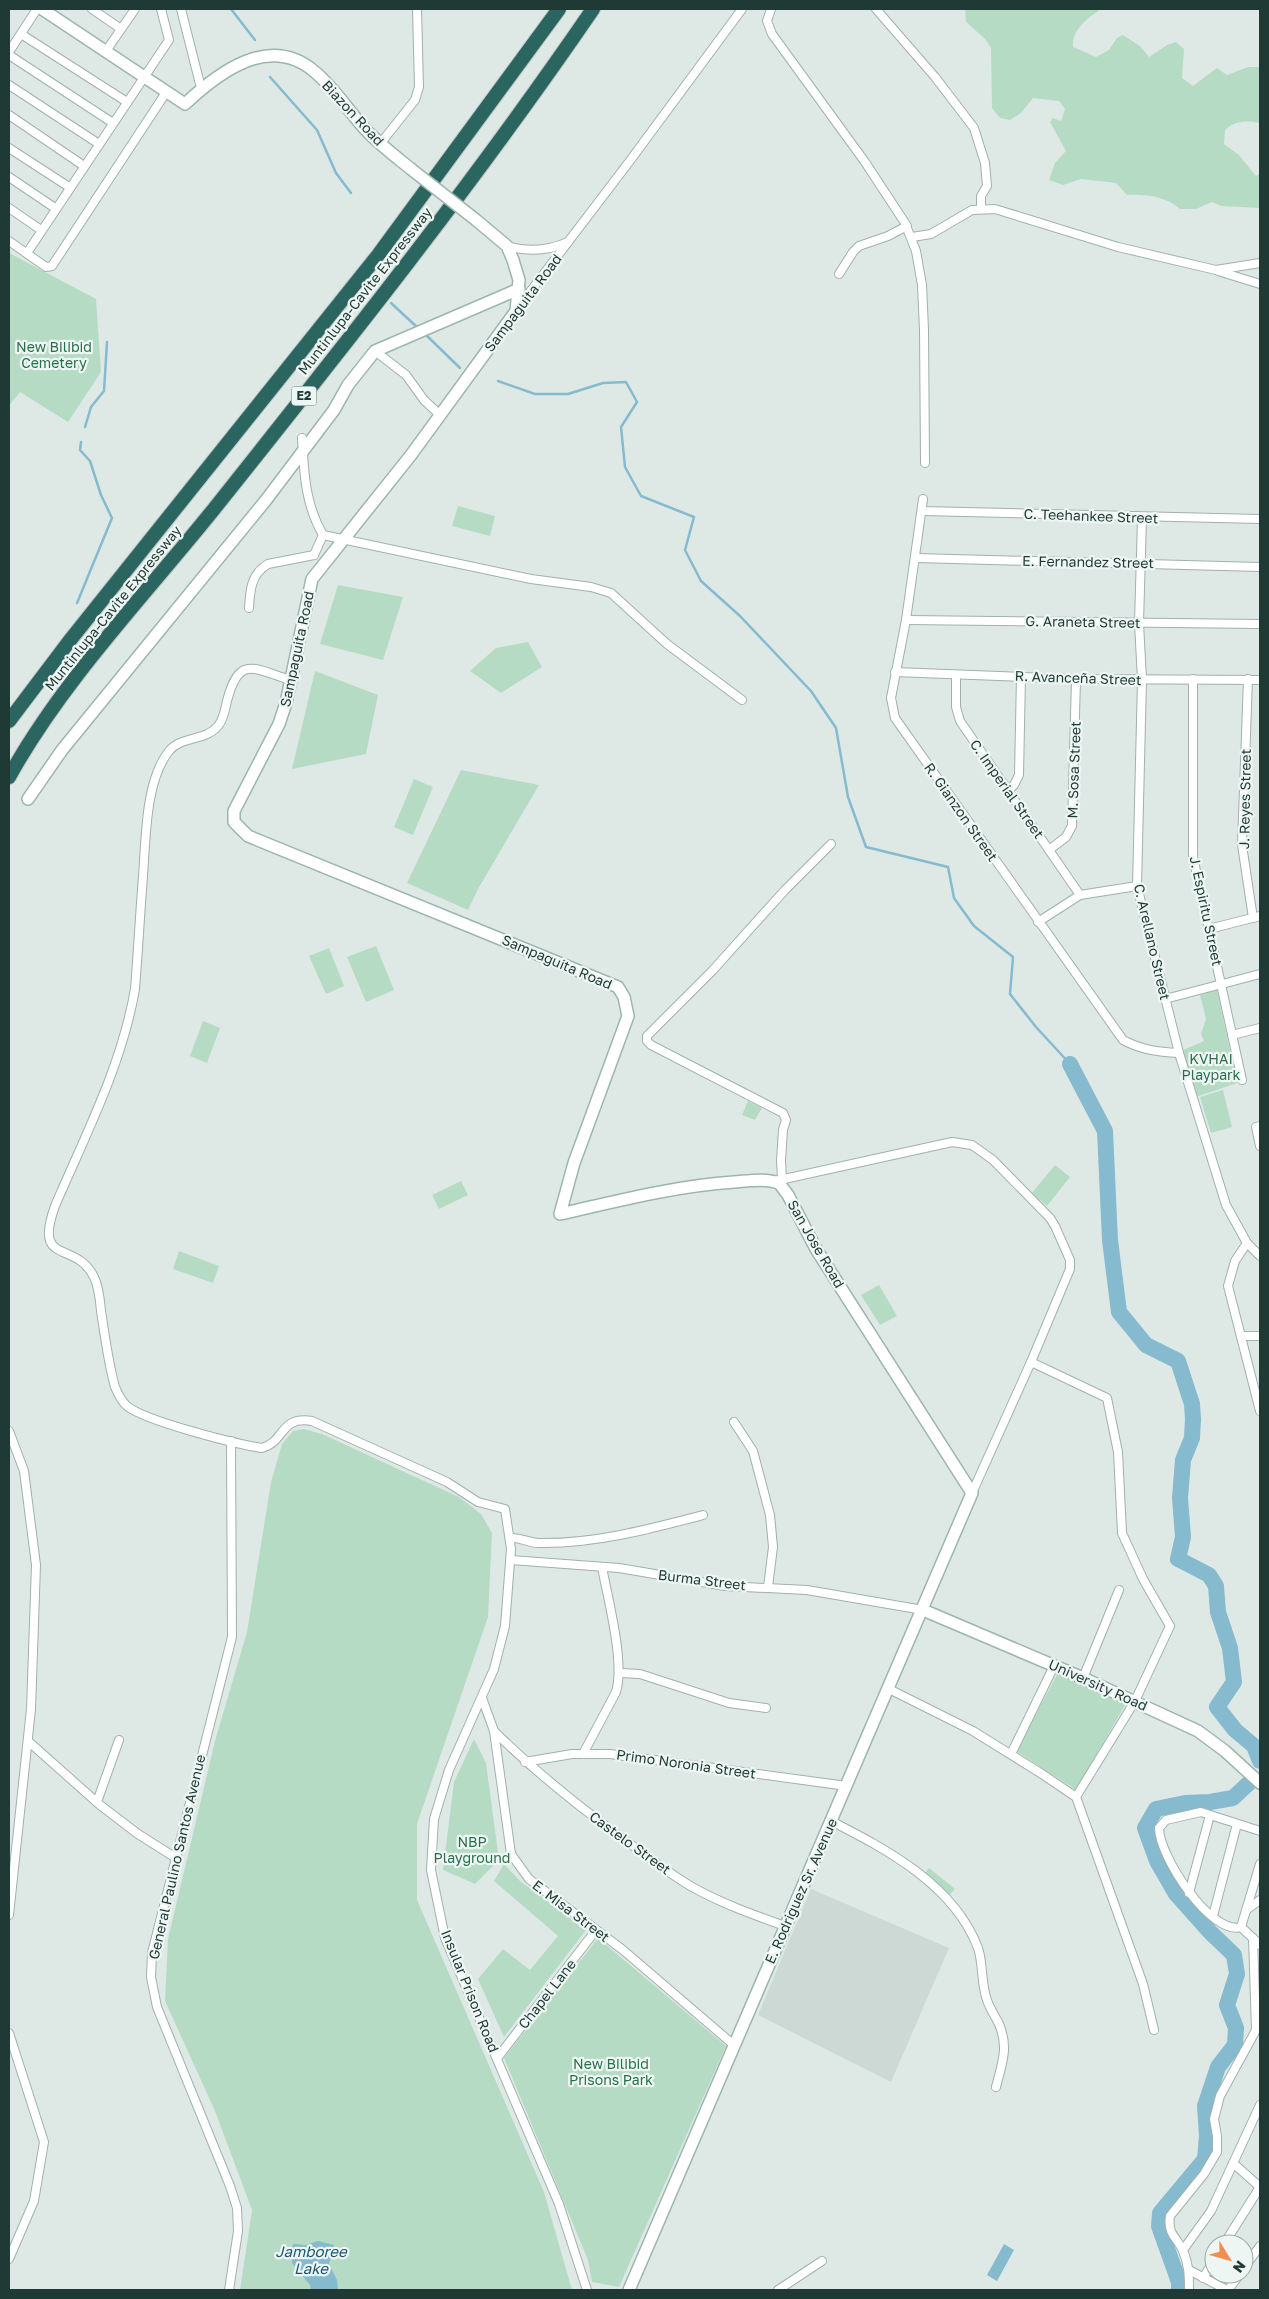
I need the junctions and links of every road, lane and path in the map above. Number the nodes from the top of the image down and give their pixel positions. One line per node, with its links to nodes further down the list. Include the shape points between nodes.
1 (37, 9): 14 (street)
2 (42, 9): 15 (street)
3 (92, 9): 13 (street)
4 (136, 9): 13 (street)
5 (161, 9): 17 (street, via 169,40)
6 (182, 9): 19 (street)
7 (417, 9): 25 (street, via 419,87 415,100)
8 (559, 9): 76 (highway, Muntinlupa-Cavite Expressway / E2, via 379,254)
9 (593, 9): 77 (highway, Muntinlupa-Cavite Expressway / E2, via 402,270 74,681 24,749)
10 (742, 9): 37 (street, Sampaguita Road)
11 (771, 9): 33 (street, via 767,21 772,34)
12 (876, 9): 32 (street, via 974,128 985,163 987,186 981,196)
13 (121, 28): 15 (street)
14 (21, 34): 16 (street); 21 (street)
15 (106, 51): 17 (street)
16 (9, 52): 23 (street)
17 (144, 77): 20 (street); 21 (street)
18 (9, 85): 24 (street)
19 (201, 88): 20 (street, Biazon Road, via 185,104); 25 (street, Biazon Road, via 242,62 274,56 289,58 316,72)
20 (167, 91): 39 (street, via 52,266 46,267)
21 (127, 102): 23 (street)
22 (9, 115): 27 (street)
23 (113, 123): 24 (street)
24 (99, 144): 27 (street)
25 (380, 144): 38 (street, Biazon Road, bridge)
26 (9, 148): 29 (street)
27 (84, 166): 29 (street)
28 (9, 177): 31 (street)
29 (69, 187): 31 (street)
30 (9, 208): 34 (street)
31 (56, 208): 34 (street)
32 (981, 209): 35 (street, via 972,210 931,234); 41 (street, via 995,209 1118,247)
33 (907, 226): 35 (street); 42 (street, via 859,246)
34 (40, 230): 39 (street)
35 (912, 237): 50 (street, via 920,268 923,305)
36 (9, 241): 39 (street)
37 (569, 242): 38 (street, via 541,250); 45 (street, Sampaguita Road)
38 (507, 246): 44 (street, Biazon Road, via 517,272)
39 (27, 253)
40 (1260, 263): 41 (street)
41 (1216, 270): 43 (street)
42 (839, 274)
43 (1260, 284)
44 (519, 289): 45 (street, Biazon Road); 46 (street)
45 (516, 311): 47 (street, Sampaguita Road)
46 (375, 351): 47 (street, via 406,376); 49 (street)
47 (440, 415): 56 (street, Sampaguita Road)
48 (302, 438): 49 (street)
49 (303, 451): 55 (street, via 306,494); 79 (street, via 62,750)
50 (925, 463)
51 (923, 499): 52 (street, R. Gianzon Street)
52 (922, 511): 53 (street, C. Teehankee Street); 58 (street, R. Gianzon Street)
53 (1142, 518): 54 (street, C. Teehankee Street); 59 (street, C. Arellano Street)
54 (1260, 520)
55 (323, 536): 56 (street); 57 (street)
56 (343, 540): 60 (street, Sampaguita Road); 75 (street, via 611,593 667,644)
57 (314, 555): 60 (street); 62 (street, via 262,568 252,581)
58 (916, 558): 59 (street, E. Fernandez Street); 63 (street, R. Gianzon Street)
59 (1140, 564): 61 (street, E. Fernandez Street); 64 (street, C. Arellano Street)
60 (322, 566): 72 (street, Sampaguita Road, via 312,579)
61 (1260, 567)
62 (249, 608)
63 (906, 620): 64 (street, G. Araneta Street); 66 (street, R. Gianzon Street)
64 (1139, 623): 65 (street, G. Araneta Street); 73 (street, C. Arellano Street)
65 (1260, 624)
66 (895, 672): 67 (street, R. Avanceña Street); 85 (street, R. Gianzon Street, via 891,698 895,718)
67 (956, 675): 68 (street, R. Avanceña Street); 78 (street, C. Imperial Street, via 956,707 960,722)
68 (1021, 676): 69 (street, R. Avanceña Street); 78 (street, via 1019,775)
69 (1076, 679): 73 (street, R. Avanceña Street); 81 (street, M. Sosa Street, via 1072,826 1066,838)
70 (1193, 679): 71 (street, R. Avanceña Street); 73 (street, R. Avanceña Street); 86 (street, J. Espiritu Street, via 1193,857)
71 (1248, 679): 74 (street, R. Avanceña Street); 84 (street, J. Reyes Street, via 1242,845)
72 (292, 680): 96 (street, Sampaguita Road, via 279,724 234,811 234,822 242,832 611,983 622,992 628,1016 574,1163 560,1214 651,1193 717,1183); 105 (street, via 244,668 236,674 231,685 220,724 206,734 177,744 161,763 152,792 146,836 131,1014 113,1070 48,1228 50,1242 83,1262 96,1279 111,1373 123,1402 145,1416)
73 (1142, 680): 82 (street, C. Arellano Street)
74 (1260, 680)
75 (742, 700)
76 (9, 721)
77 (9, 777)
78 (1008, 790): 81 (street, C. Imperial Street)
79 (28, 799)
80 (831, 844): 96 (street, via 647,1036 652,1045 785,1116)
81 (1049, 850): 83 (street, C. Imperial Street)
82 (1137, 886): 83 (street); 89 (street, C. Arellano Street)
83 (1080, 895): 85 (street)
84 (1257, 917): 86 (street)
85 (1038, 922): 92 (street, R. Gianzon Street, via 1123,1040 1152,1052)
86 (1209, 929): 88 (street, J. Espiritu Street)
87 (1260, 974): 88 (street)
88 (1222, 984): 89 (street); 91 (street, J. Espiritu Street)
89 (1165, 999): 92 (street, C. Arellano Street)
90 (1260, 1028): 91 (street)
91 (1232, 1035): 93 (street, J. Espiritu Street)
92 (1179, 1053): 97 (street, C. Arellano Street, via 1226,1206)
93 (1242, 1080)
94 (1260, 1126): 95 (street, via 1256,1127)
95 (1260, 1146)
96 (778, 1181): 101 (street, via 952,1142 972,1145 993,1160 1050,1218 1070,1260 1070,1270); 106 (street, San Jose Road, via 816,1249)
97 (1247, 1243): 98 (street, C. Arellano Street); 99 (street, via 1236,1261 1228,1286)
98 (1260, 1256)
99 (1241, 1336): 100 (street); 102 (street)
100 (1260, 1336)
101 (1031, 1362): 106 (street); 119 (street, via 1091,1389 1108,1401 1118,1452 1122,1533 1170,1626)
102 (1260, 1411)
103 (734, 1422): 111 (street, via 753,1451 770,1514 773,1547)
104 (9, 1431): 123 (street, via 24,1470 36,1565)
105 (231, 1440): 108 (street, Insular Prison Road, via 262,1448 274,1442 286,1426 295,1421 312,1422 447,1482 478,1502 504,1509); 135 (street, General Paulino Santos Avenue, via 232,1637)
106 (972, 1492): 113 (street, E. Rodriguez Sr. Avenue)
107 (703, 1515): 108 (street, via 644,1530 577,1540 538,1544)
108 (510, 1538): 109 (street, Insular Prison Road)
109 (511, 1560): 110 (street, Burma Street); 118 (street, Insular Prison Road, via 503,1634)
110 (602, 1567): 111 (street, Burma Street, via 725,1586); 115 (street)
111 (768, 1587): 113 (street, Burma Street, via 807,1590)
112 (1119, 1590): 116 (street)
113 (923, 1610): 114 (street, University Road); 117 (street, E. Rodriguez Sr. Avenue)
114 (1054, 1666): 116 (street, University Road); 125 (street)
115 (620, 1673): 120 (street, via 640,1674 729,1703); 124 (street, via 616,1692)
116 (1083, 1678): 119 (street, University Road)
117 (889, 1689): 125 (street); 128 (street, E. Rodriguez Sr. Avenue)
118 (482, 1698): 121 (street, E. Misa Street); 150 (street, Insular Prison Road, via 449,1770 434,1819 431,1870 445,1938)
119 (1135, 1701): 127 (street, University Road, via 1198,1731); 129 (street)
120 (766, 1708)
121 (494, 1731): 126 (street, Castelo Street); 144 (street, E. Misa Street, via 511,1854 529,1879)
122 (119, 1740): 130 (street)
123 (28, 1741): 130 (street); 140 (street)
124 (582, 1754): 126 (street, Primo Noronia Street); 128 (street, Primo Noronia Street, via 662,1760)
125 (1011, 1754): 129 (street)
126 (525, 1762): 142 (street, Castelo Street, via 564,1795 686,1883 726,1904)
127 (1260, 1783)
128 (847, 1786): 132 (street, E. Rodriguez Sr. Avenue)
129 (1076, 1797): 147 (street, via 1143,1984)
130 (97, 1802): 135 (street)
131 (1210, 1814): 133 (street); 137 (street); 137 (street, via 1193,1812 1166,1820 1159,1828 1166,1854)
132 (831, 1821): 142 (street, E. Rodriguez Sr. Avenue); 151 (street, via 882,1846 928,1880 968,1928 979,1949 987,2001 1005,2042)
133 (1237, 1824): 134 (street); 141 (street)
134 (1260, 1831)
135 (176, 1858): 161 (street, General Paulino Santos Avenue, via 152,1953 150,1977 157,2007 237,2208 238,2231)
136 (1260, 1864): 139 (street)
137 (1189, 1893): 141 (street)
138 (1260, 1900): 139 (street)
139 (1246, 1910): 143 (street)
140 (9, 1915)
141 (1213, 1916): 143 (street, via 1229,1928)
142 (785, 1926): 149 (street, E. Rodriguez Sr. Avenue)
143 (1241, 1927): 145 (street)
144 (596, 1930): 149 (street, E. Misa Street); 150 (street, Chapel Lane)
145 (1254, 1938): 146 (street); 156 (street, via 1256,2030 1220,2096 1214,2119 1217,2152 1204,2174 1170,2216 1175,2240)
146 (1260, 1945)
147 (1154, 2030)
148 (9, 2033): 157 (street, via 44,2142 34,2201)
149 (735, 2046): 163 (street, E. Rodriguez Sr. Avenue)
150 (498, 2057): 162 (street, Insular Prison Road, via 559,2204)
151 (996, 2087)
152 (1260, 2105): 153 (street)
153 (1233, 2163): 154 (street); 156 (street, via 1211,2211)
154 (1260, 2187): 155 (street)
155 (1230, 2234)
156 (1183, 2250): 159 (street)
157 (9, 2259)
158 (822, 2261): 164 (street)
159 (1189, 2270): 160 (street); 165 (street)
160 (1203, 2278): 166 (street)
161 (229, 2290)
162 (587, 2290)
163 (629, 2290)
164 (778, 2290)
165 (1190, 2290)
166 (1228, 2290)

